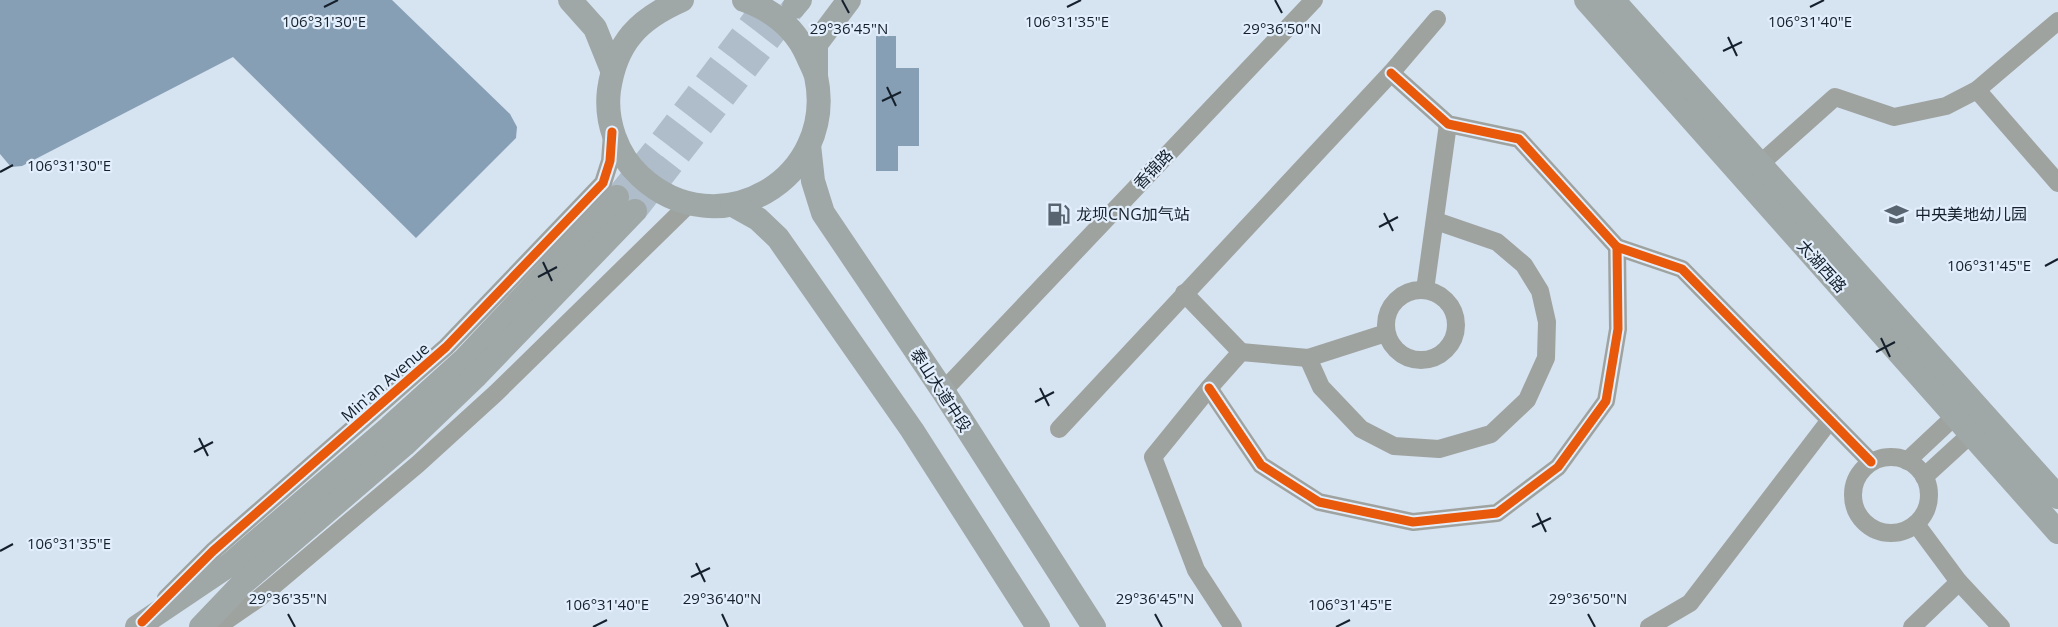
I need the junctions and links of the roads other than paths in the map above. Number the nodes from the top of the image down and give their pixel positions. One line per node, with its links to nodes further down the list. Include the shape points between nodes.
1 (570, 0): 10 (main road, via 595,28)
2 (682, 0): 10 (main road, via 649,16 625,42)
3 (744, 0): 12 (main road, via 786,25 801,43)
4 (849, 0): 12 (main road, via 816,44)
5 (1314, 0): 29 (street, 香锦路)
6 (1586, 0): 30 (main road, 太湖西路)
7 (1613, 0): 17 (main road, 太湖西路)
8 (1437, 19): 11 (street)
9 (2058, 21): 13 (street)
10 (612, 70): 15 (main road, via 608,101)
11 (1391, 72): 14 (street); 24 (street)
12 (816, 75): 16 (main road, via 819,111)
13 (1977, 90): 17 (street, via 1946,106 1894,117 1835,97); 18 (street)
14 (1448, 124): 21 (street); 22 (street, via 1519,139)
15 (612, 132): 19 (main road, via 621,152 642,178 668,197); 41 (street, Min'an Avenue, via 610,161 603,183 446,347 213,551)
16 (809, 145): 20 (main road, via 790,175 773,189); 29 (main road, 泰山大道中段, via 813,180 824,213)
17 (1760, 164): 37 (main road, 太湖西路)
18 (2058, 183)
19 (689, 204): 20 (main road); 43 (street, via 418,464 259,598)
20 (733, 205): 44 (main road, via 758,219 778,238 912,430)
21 (1436, 221): 23 (street); 27 (street, via 1497,242 1524,265 1540,291 1547,322 1546,358 1527,400 1491,434 1439,449 1394,446 1361,429 1321,387)
22 (1617, 247): 28 (street, via 1618,329 1606,401 1558,467 1497,513 1413,522 1319,502 1261,465); 31 (street, via 1682,269)
23 (1425, 290): 25 (street, via 1404,294 1395,301 1388,310); 25 (street, via 1445,299 1452,308 1456,329 1447,349 1439,356 1418,361 1397,352)
24 (1184, 293): 26 (street); 32 (street)
25 (1386, 333): 27 (street)
26 (1241, 352): 27 (street); 28 (street)
27 (1308, 358)
28 (1209, 388): 46 (street, via 1153,457 1196,570)
29 (943, 391): 45 (main road, 泰山大道中段)
30 (1955, 416): 33 (main road, 太湖西路); 34 (street)
31 (1830, 420): 35 (street); 47 (street, via 1690,603)
32 (1059, 429)
33 (1971, 434): 36 (street); 39 (main road, 太湖西路)
34 (1907, 461): 35 (street, via 1895,457); 36 (street)
35 (1871, 462): 38 (street, via 1861,471 1852,494 1860,518 1875,530 1893,534)
36 (1924, 477): 38 (street, via 1928,502)
37 (2058, 497)
38 (1916, 524): 40 (street)
39 (2058, 532)
40 (1959, 582): 48 (street); 49 (street)
41 (140, 625): 42 (main road, Min'an Avenue, via 229,565 390,427 626,204 469,383 404,445 243,583)
42 (201, 627)
43 (217, 627)
44 (1038, 627)
45 (1094, 627)
46 (1233, 627)
47 (1649, 627)
48 (1912, 627)
49 (2001, 627)

